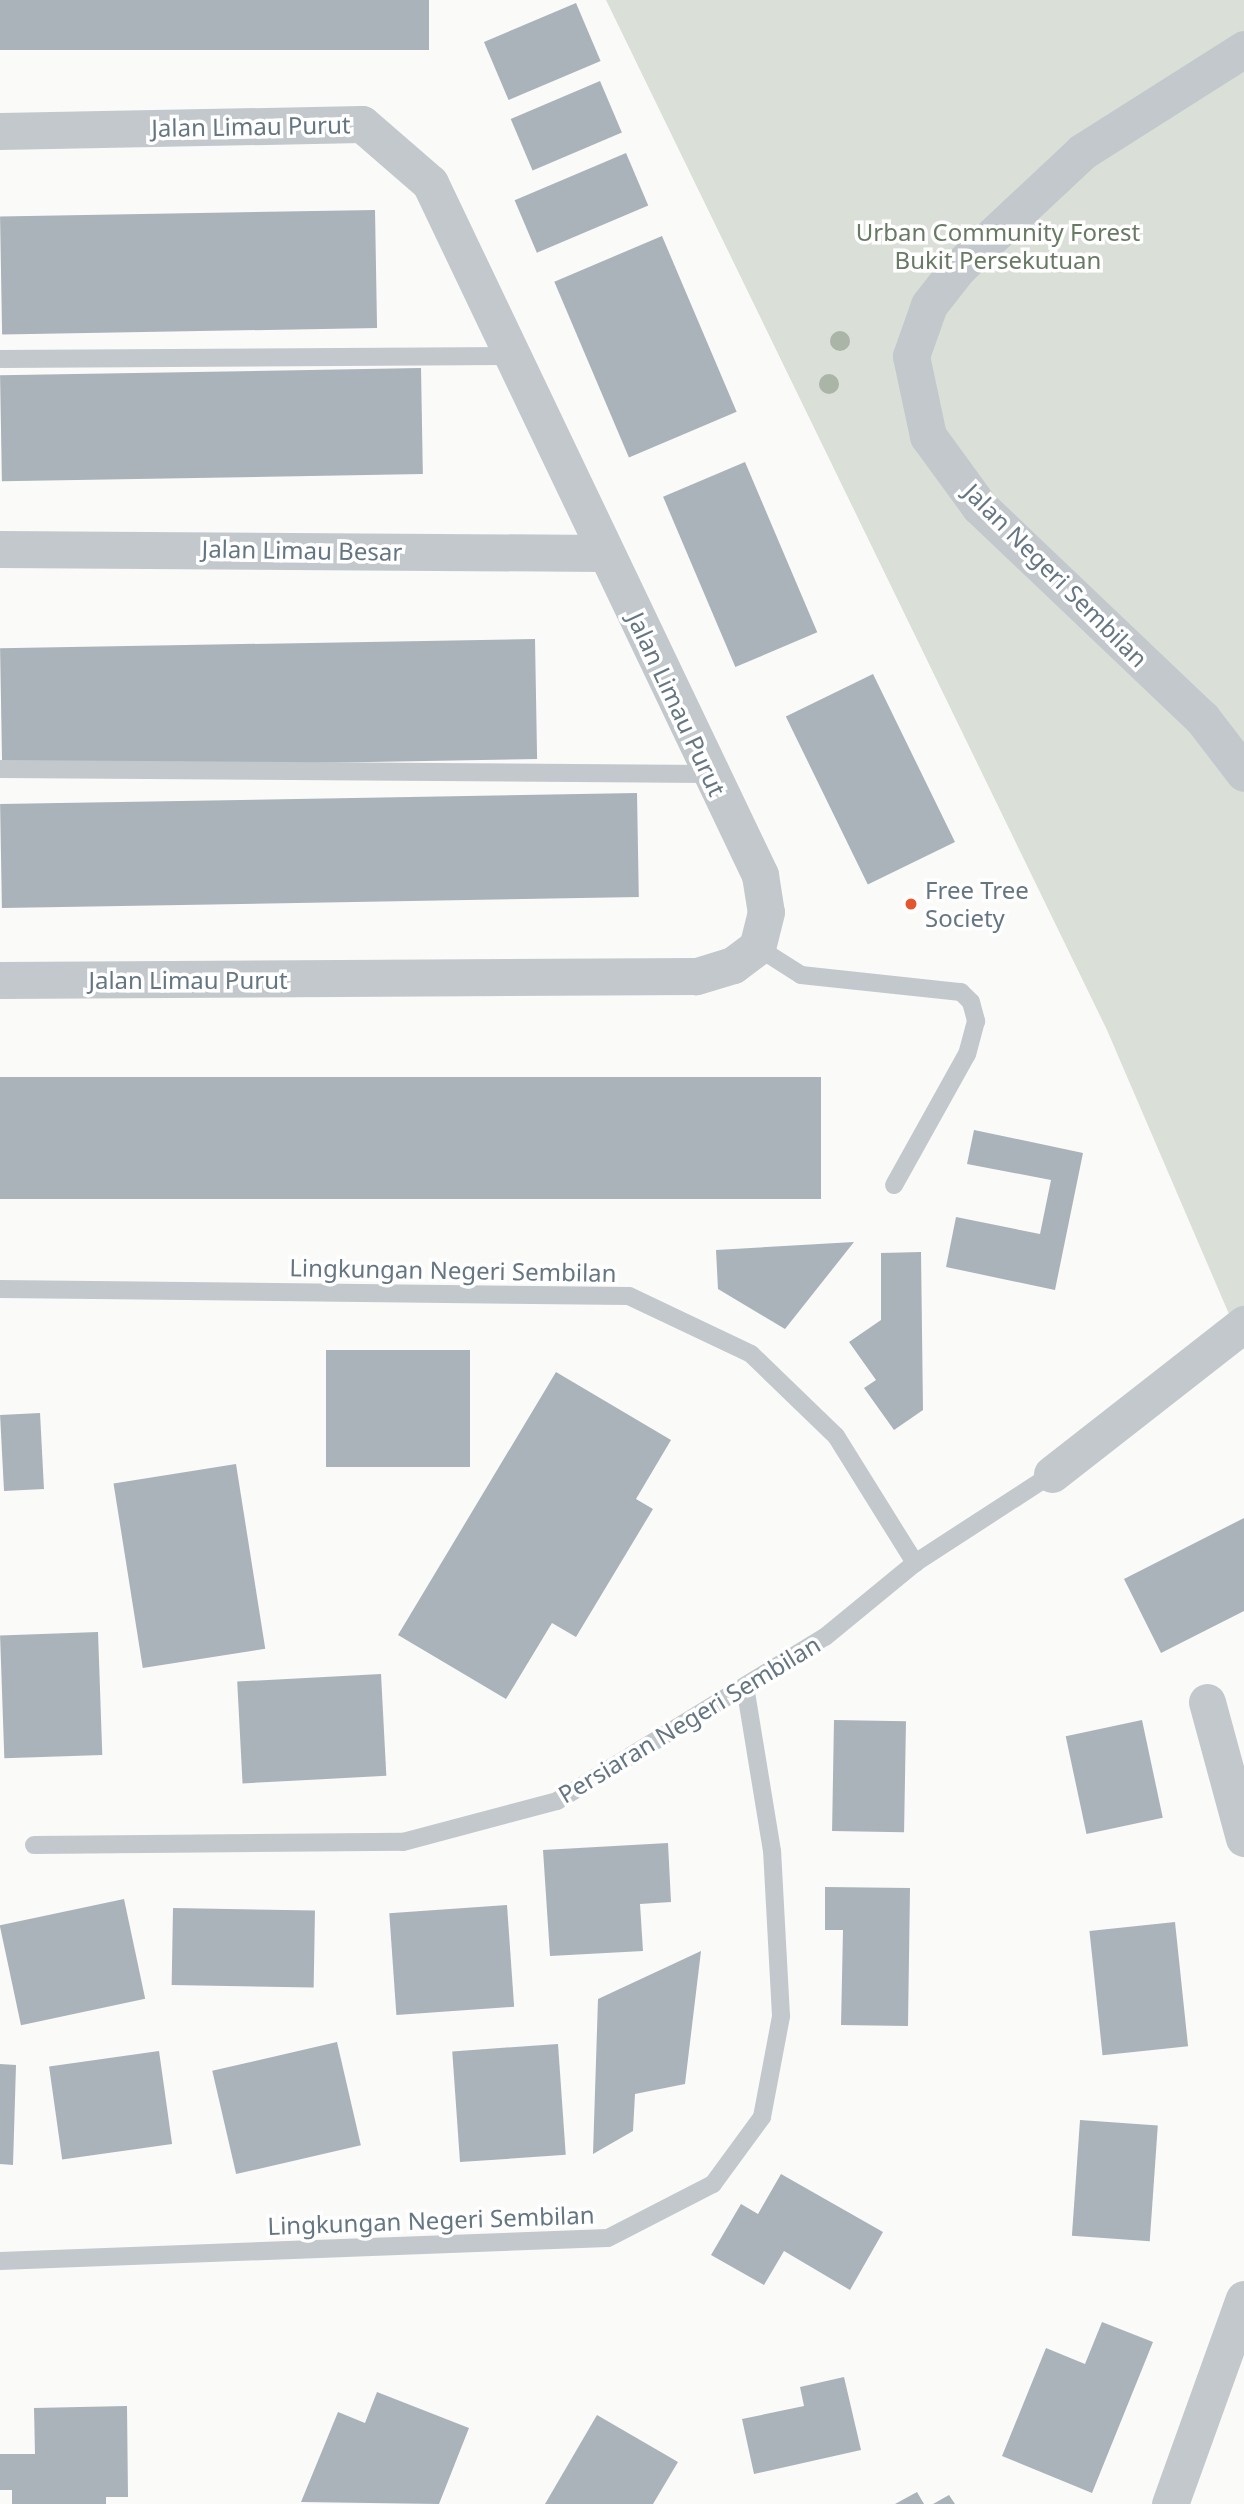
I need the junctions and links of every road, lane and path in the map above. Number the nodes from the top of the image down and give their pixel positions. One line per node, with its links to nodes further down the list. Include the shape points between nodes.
1 (1244, 49): 8 (street, Jalan Negeri Sembilan, via 1082,152 958,268 929,306 911,356 928,436 979,506 1202,718)
2 (0, 131): 3 (street, Jalan Limau Purut, via 362,124 429,183)
3 (512, 356): 4 (lane); 6 (street, Jalan Limau Purut)
4 (0, 359)
5 (0, 549): 6 (street, Jalan Limau Besar)
6 (605, 553): 9 (street, Jalan Limau Purut)
7 (0, 769): 9 (lane)
8 (1244, 772)
9 (709, 774): 10 (street, Jalan Limau Purut, via 760,875 766,912)
10 (757, 947): 11 (street, Jalan Limau Purut, via 733,965 696,976); 12 (lane, via 801,975 961,992 971,1002 976,1021 967,1054)
11 (0, 980)
12 (894, 1185)
13 (0, 1289): 16 (lane, Lingkungan Negeri Sembilan, via 629,1296 751,1354 836,1436)
14 (1244, 1324): 15 (street, Persiaran Negeri Sembilan)
15 (1052, 1474): 16 (lane, Persiaran Negeri Sembilan)
16 (915, 1563): 17 (lane, Persiaran Negeri Sembilan, via 825,1637)
17 (745, 1687): 20 (lane, Persiaran Negeri Sembilan, via 557,1801 403,1842); 21 (lane, Lingkungan Negeri Sembilan, via 772,1851 781,2017 762,2117 713,2184 607,2238)
18 (1207, 1702): 19 (street)
19 (1244, 1838)
20 (34, 1844)
21 (0, 2261)
22 (1244, 2299): 23 (street)
23 (1170, 2504)

